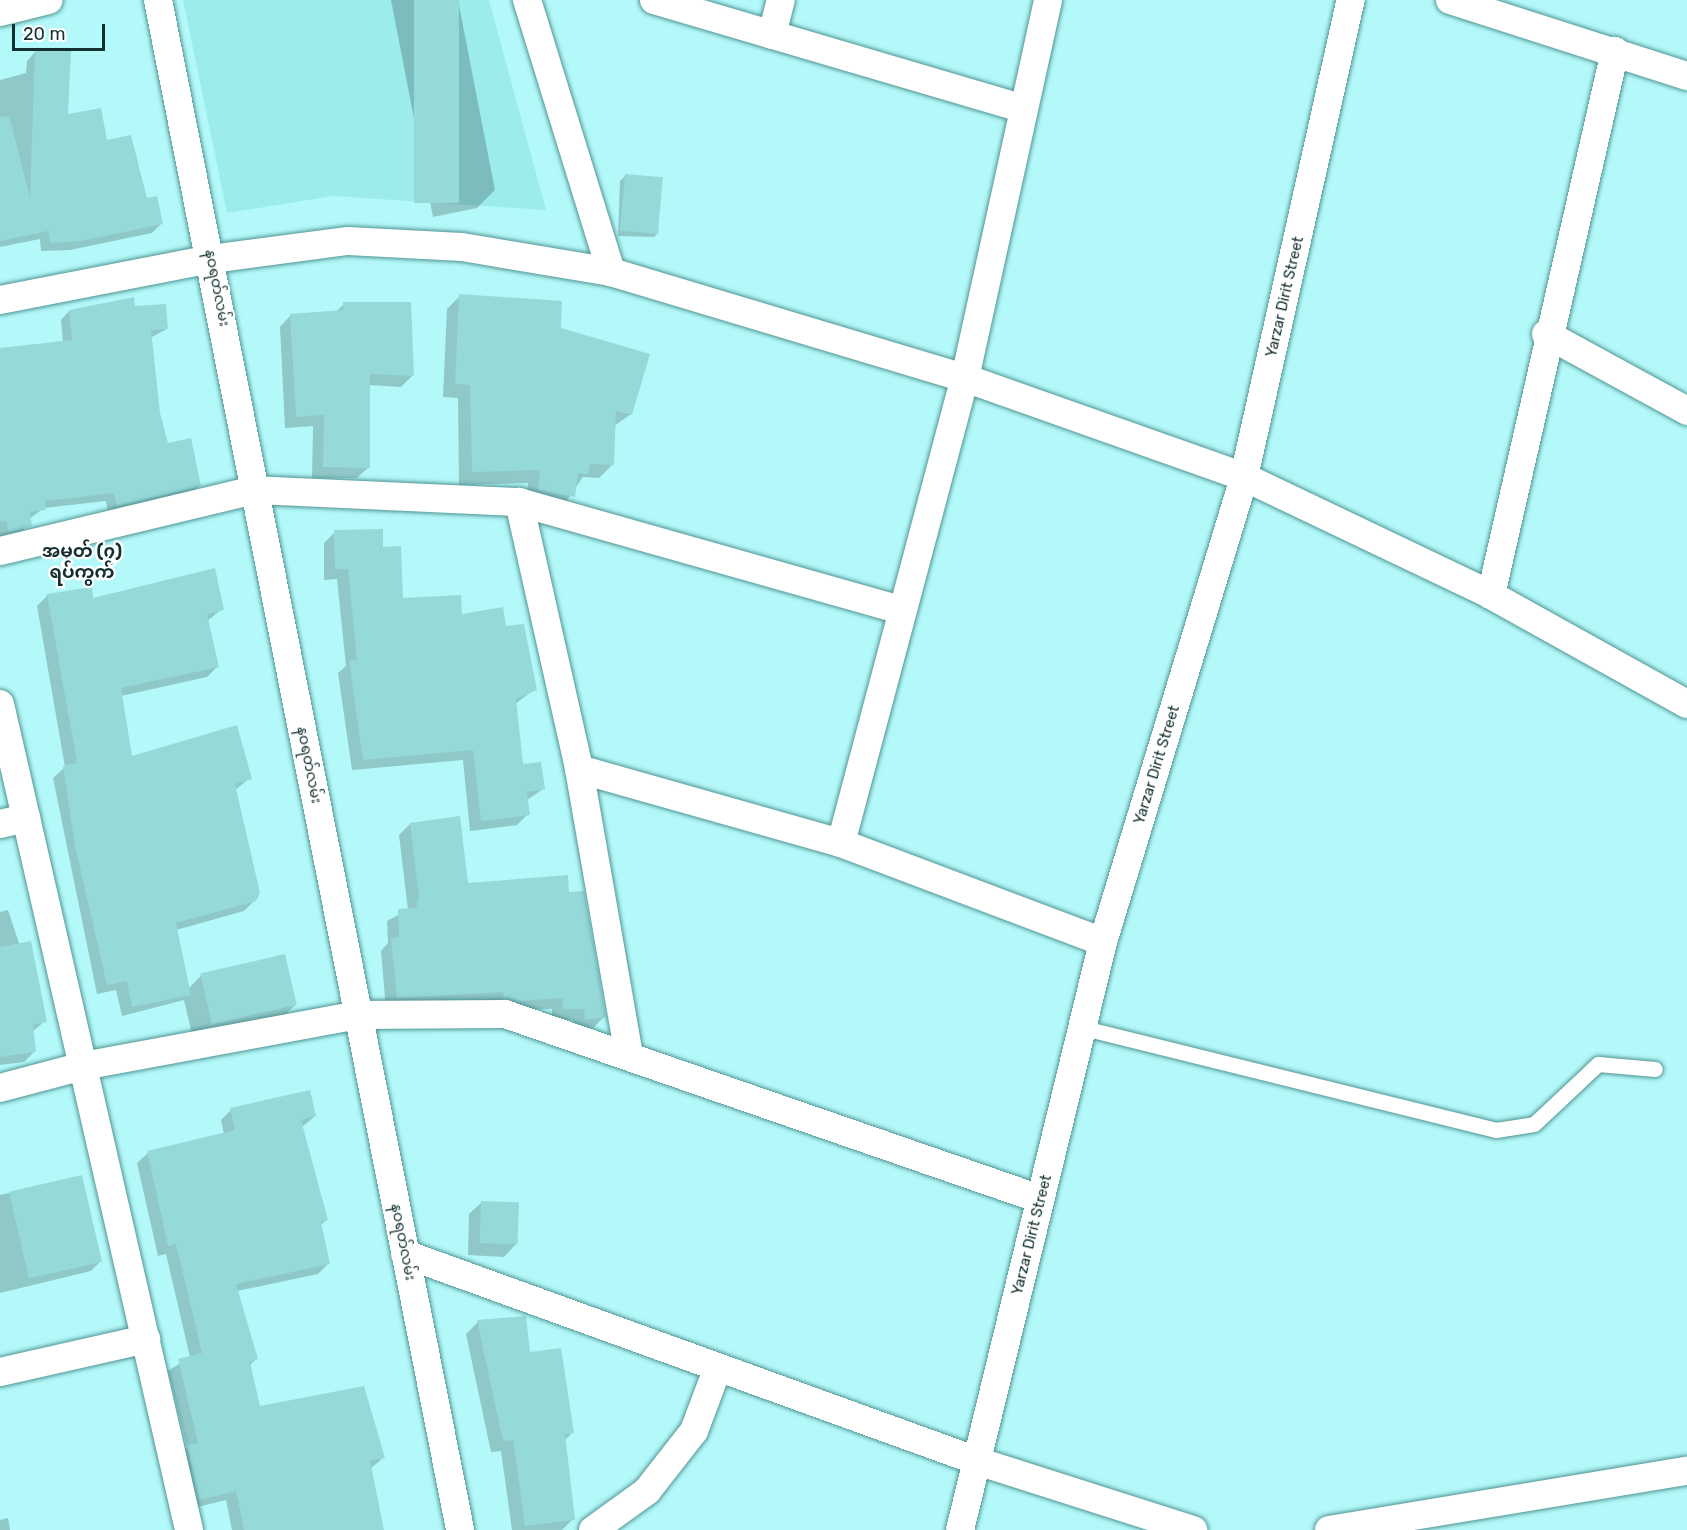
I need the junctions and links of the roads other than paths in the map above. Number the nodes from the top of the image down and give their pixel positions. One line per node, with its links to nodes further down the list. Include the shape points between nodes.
1 (49, 0): 9 (street)
2 (158, 0): 14 (street, နဝရတ်လမ်း)
3 (527, 0): 15 (street)
4 (654, 0): 10 (street)
5 (781, 0): 10 (street)
6 (1048, 0): 13 (street)
7 (1351, 0): 20 (street, Yarzar Dirit Street)
8 (1450, 0): 11 (street)
9 (0, 12)
10 (771, 34): 13 (street)
11 (1615, 51): 12 (street); 17 (street)
12 (1687, 76)
13 (1022, 108): 18 (street)
14 (212, 259): 15 (street, via 348,241 462,247); 16 (street); 21 (street, နဝရတ်လမ်း)
15 (611, 272): 18 (street)
16 (0, 300)
17 (1546, 334): 19 (street); 24 (street)
18 (964, 378): 20 (street); 25 (street)
19 (1687, 411)
20 (1244, 477): 24 (street); 31 (street, Yarzar Dirit Street)
21 (254, 490): 22 (street); 23 (street); 32 (street, နဝရတ်လမ်း)
22 (519, 502): 25 (street); 28 (street)
23 (0, 551)
24 (1491, 595): 27 (street)
25 (900, 610): 30 (street)
26 (0, 704): 29 (street)
27 (1687, 704)
28 (579, 769): 30 (street); 34 (street)
29 (13, 821): 35 (street)
30 (841, 843): 31 (street)
31 (1103, 942): 33 (street, Yarzar Dirit Street)
32 (358, 1015): 34 (street, via 505,1014); 35 (street); 39 (street, နဝရတ်လမ်း)
33 (1084, 1028): 36 (lane, via 1496,1130 1534,1124 1598,1064); 38 (street, Yarzar Dirit Street)
34 (629, 1055): 38 (street)
35 (83, 1066): 37 (street); 40 (street)
36 (1655, 1069)
37 (0, 1088)
38 (1040, 1199): 43 (street, Yarzar Dirit Street)
39 (405, 1254): 41 (street); 46 (street, နဝရတ်လမ်း)
40 (146, 1339): 42 (street); 45 (street)
41 (718, 1367): 43 (street); 47 (street, via 694,1431 647,1491)
42 (0, 1372)
43 (977, 1461): 48 (street, Yarzar Dirit Street); 49 (street)
44 (1687, 1472): 50 (street)
45 (189, 1530)
46 (460, 1530)
47 (593, 1530)
48 (960, 1530)
49 (1193, 1530)
50 (1329, 1530)

